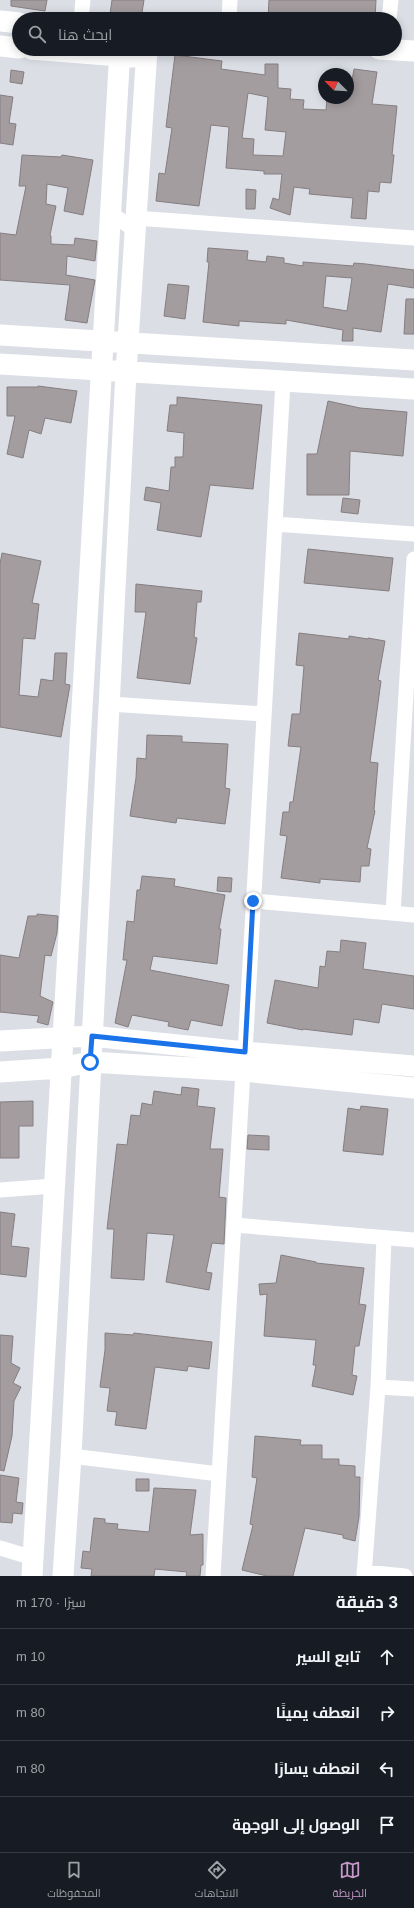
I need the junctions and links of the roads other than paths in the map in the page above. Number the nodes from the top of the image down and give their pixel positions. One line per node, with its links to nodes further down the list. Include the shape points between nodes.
1 (83, 0): 4 (street)
2 (230, 0): 5 (street)
3 (391, 0): 6 (street)
4 (82, 12)
5 (229, 12)
6 (390, 12)
7 (0, 21): 8 (street)
8 (12, 22)
9 (0, 46): 10 (street)
10 (12, 47)
11 (402, 51): 12 (street)
12 (414, 52)
13 (119, 56): 15 (street)
14 (147, 56): 16 (street)
15 (110, 213): 16 (street); 19 (street)
16 (135, 224): 17 (street); 20 (street)
17 (414, 238)
18 (0, 335): 19 (street)
19 (103, 341): 20 (street); 23 (street)
20 (128, 343): 21 (street); 24 (street)
21 (414, 360)
22 (0, 364): 23 (street)
23 (101, 370): 24 (street); 38 (street)
24 (126, 372): 25 (street); 31 (street)
25 (283, 382): 26 (street); 27 (street)
26 (414, 389)
27 (275, 524): 28 (street); 32 (street)
28 (414, 534)
29 (414, 559): 30 (street)
30 (410, 684): 33 (street)
31 (109, 704): 32 (street); 37 (street)
32 (264, 714): 34 (street)
33 (407, 785): 35 (street)
34 (253, 901): 35 (street); 41 (street)
35 (393, 913): 36 (street)
36 (414, 915)
37 (92, 1036): 38 (street); 40 (street); 41 (street)
38 (63, 1037): 39 (street); 43 (street)
39 (0, 1041)
40 (90, 1062): 41 (street); 43 (street); 53 (street)
41 (244, 1062): 42 (street); 45 (street); 48 (street)
42 (414, 1066)
43 (61, 1068): 44 (street); 46 (street)
44 (0, 1072)
45 (414, 1088)
46 (54, 1186): 47 (street); 56 (street)
47 (0, 1190)
48 (234, 1225): 49 (street); 54 (street)
49 (384, 1238): 50 (street); 51 (street)
50 (414, 1240)
51 (378, 1387): 52 (street); 57 (street)
52 (414, 1389)
53 (71, 1456): 54 (street); 58 (street)
54 (219, 1474): 59 (street)
55 (0, 1548): 56 (street)
56 (33, 1567)
57 (364, 1574): 60 (street)
58 (63, 1576)
59 (213, 1576)
60 (404, 1576)

